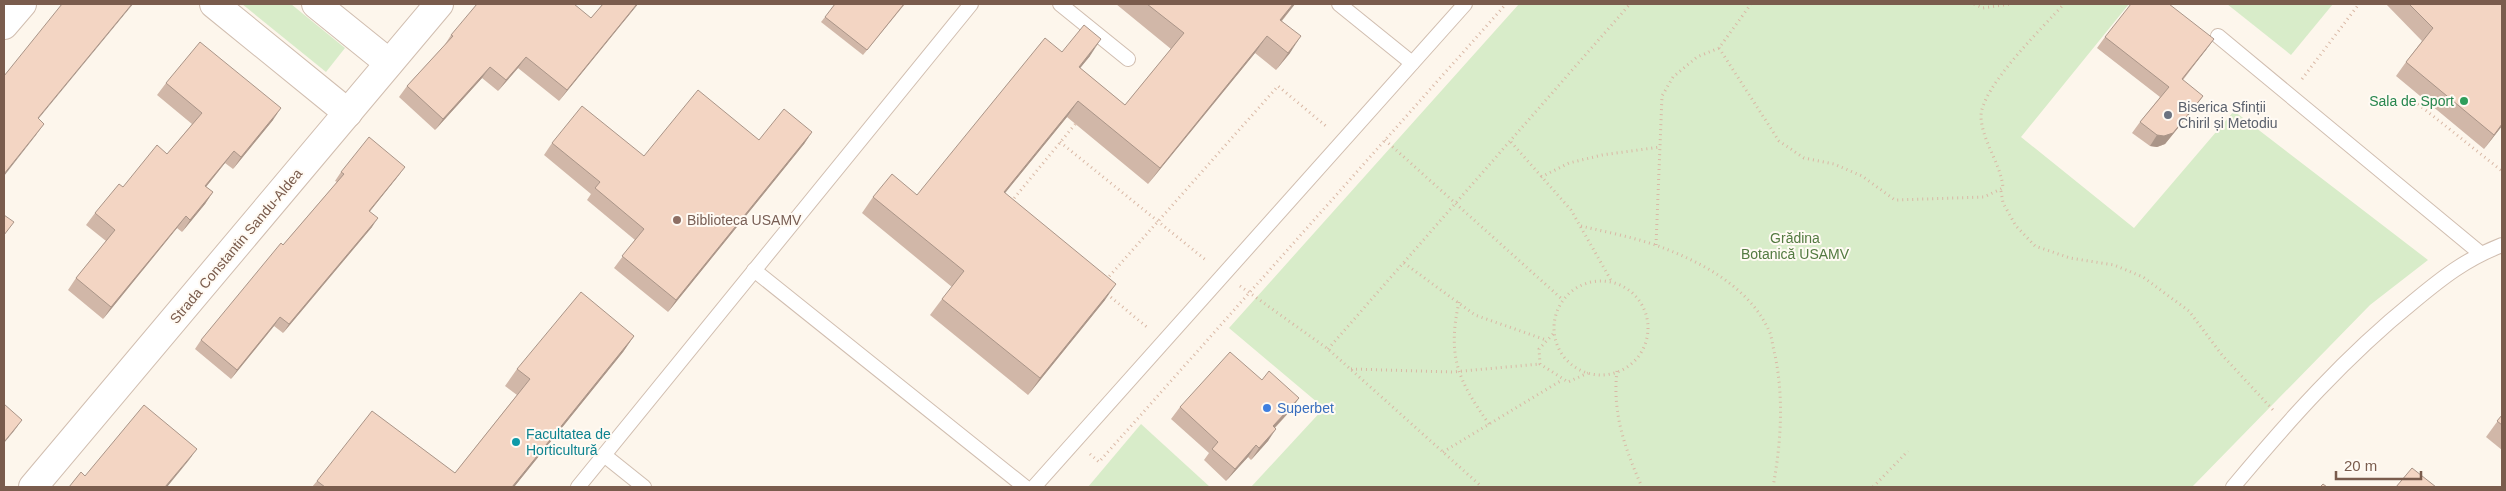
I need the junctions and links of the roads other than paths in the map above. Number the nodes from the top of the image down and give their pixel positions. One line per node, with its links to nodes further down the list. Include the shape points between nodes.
1 (22, 4): 9 (street)
2 (214, 4): 14 (street)
3 (316, 4): 12 (street)
4 (439, 4): 12 (street, Strada Constantin Sandu-Aldea)
5 (970, 4): 17 (lane)
6 (1060, 4): 11 (lane)
7 (1339, 4): 13 (lane)
8 (1464, 4): 13 (lane)
9 (4, 25)
10 (2218, 36): 16 (lane)
11 (1128, 59)
12 (389, 63): 14 (street, Strada Constantin Sandu-Aldea)
13 (1412, 63): 23 (lane)
14 (348, 113): 19 (street, Strada Constantin Sandu-Aldea)
15 (2502, 245): 16 (lane)
16 (2480, 254): 24 (lane, via 2456,267 2386,323 2287,423)
17 (754, 270): 18 (lane); 22 (lane)
18 (604, 455): 20 (lane); 21 (lane)
19 (33, 487)
20 (578, 487)
21 (644, 487)
22 (1025, 487)
23 (1034, 487)
24 (2233, 487)

